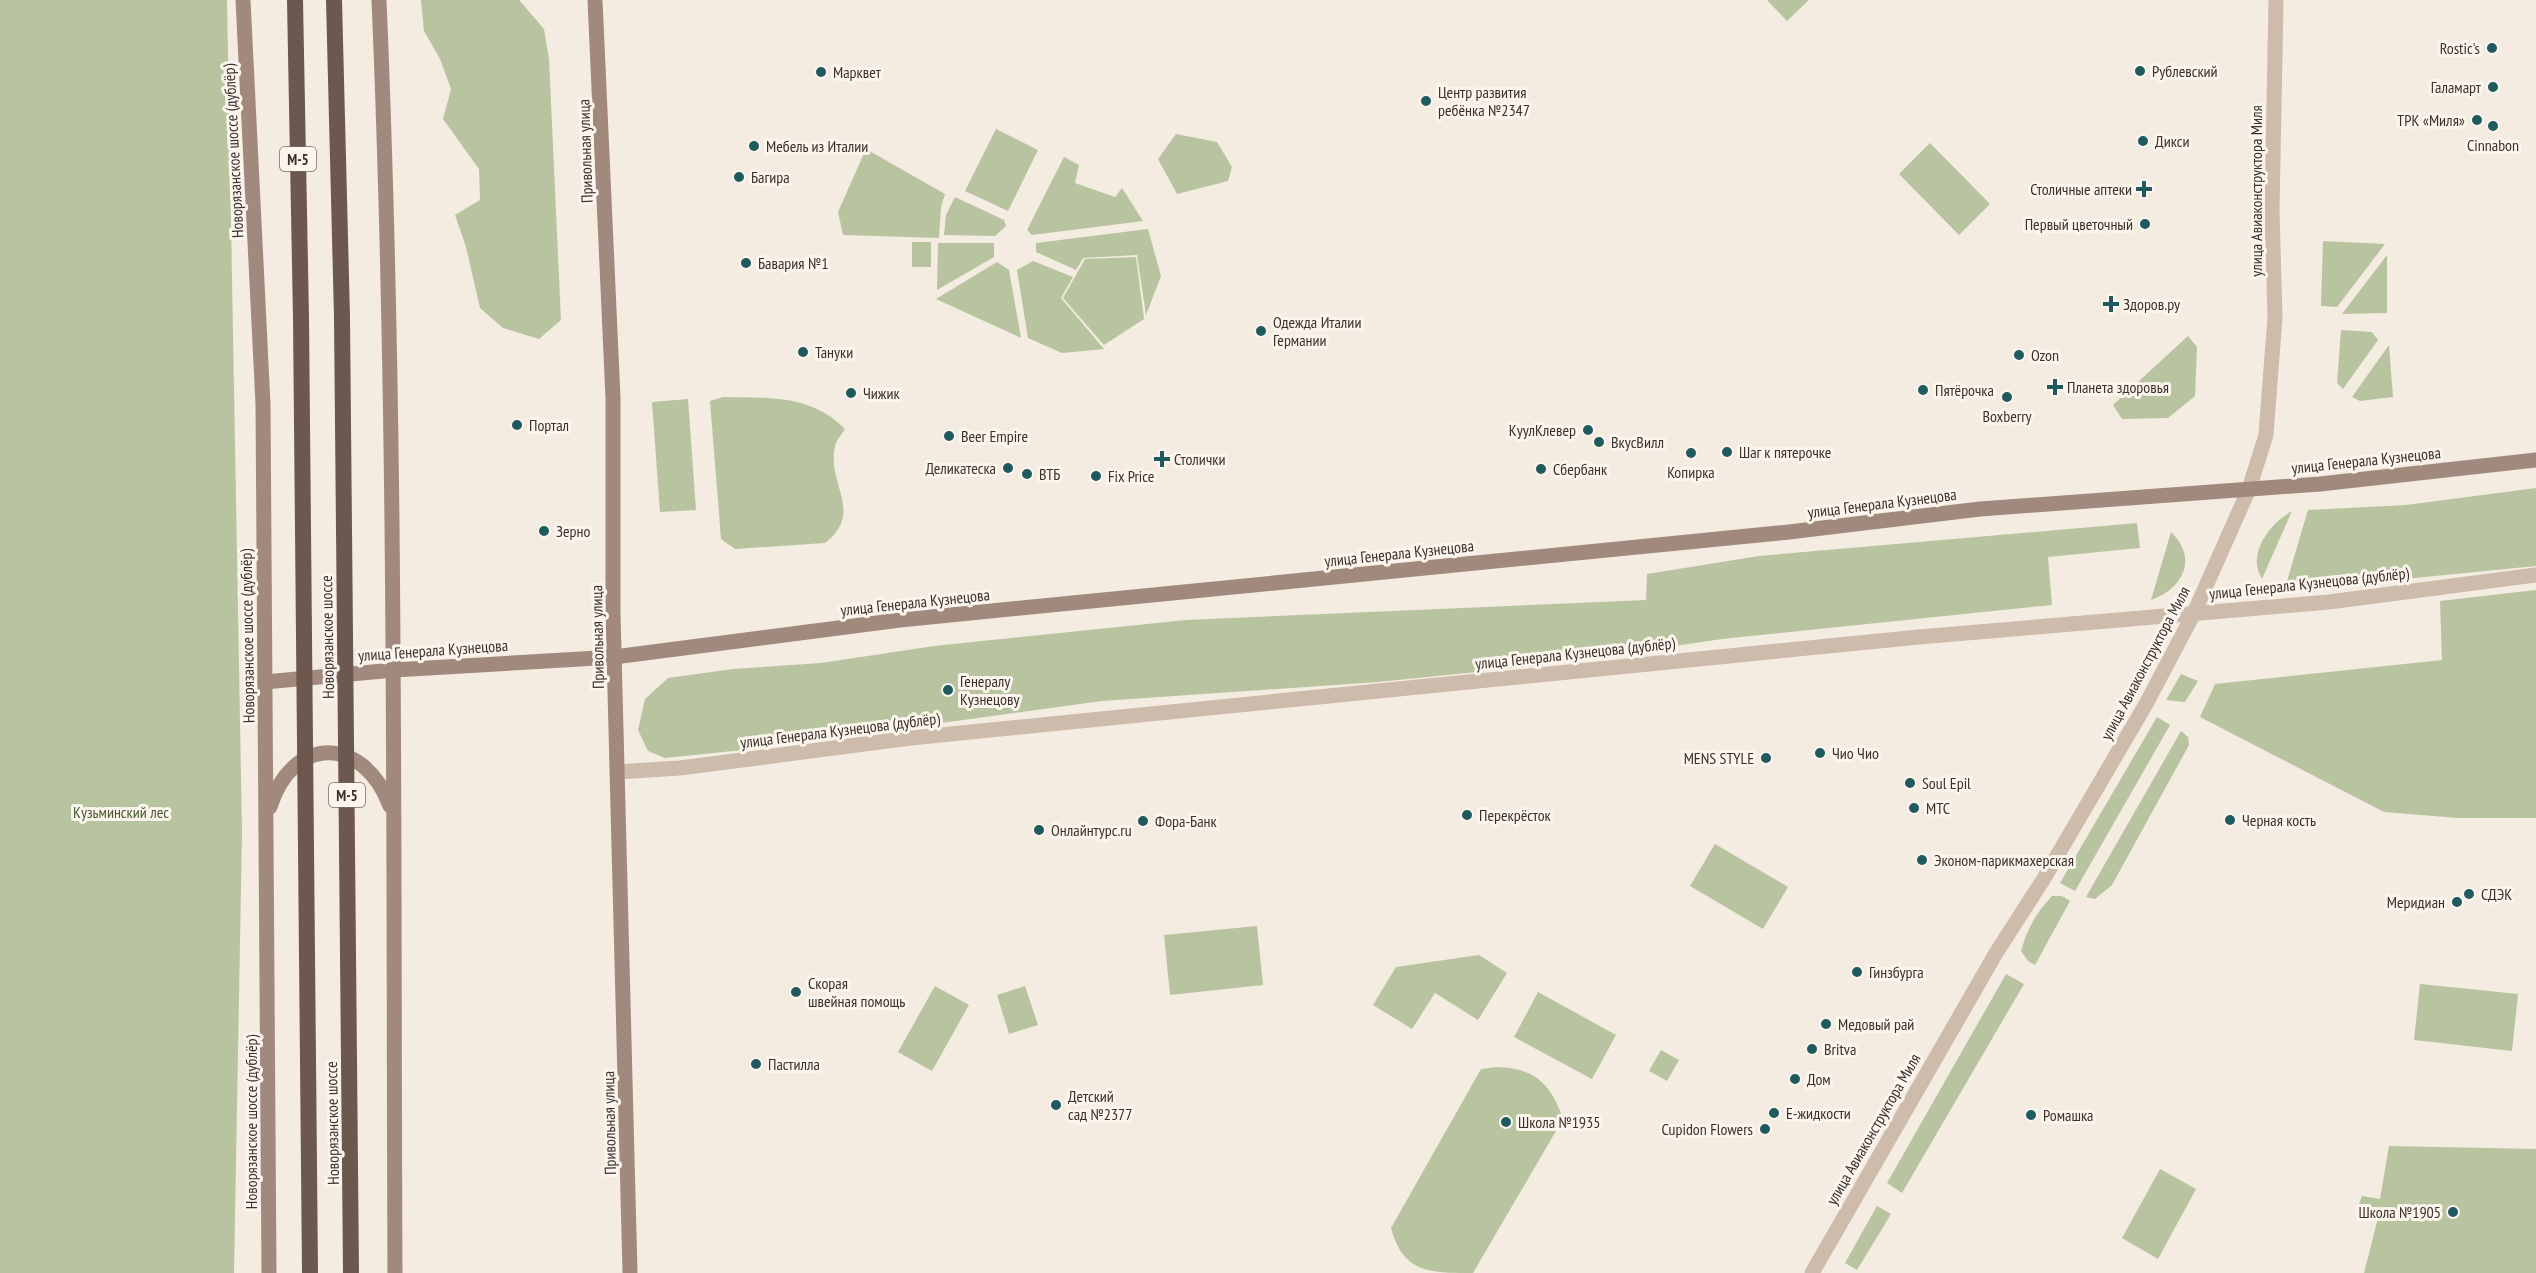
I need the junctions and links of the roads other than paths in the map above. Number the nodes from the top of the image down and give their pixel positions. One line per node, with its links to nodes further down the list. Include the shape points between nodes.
1 (243, 0): 13 (main road, Новорязанское шоссе (дублёр), via 263,404)
2 (295, 0): 18 (highway, Новорязанское шоссе / М-5, bridge)
3 (334, 0): 19 (highway, Новорязанское шоссе / М-5, bridge, via 342,317)
4 (379, 0): 12 (main road, via 388,226)
5 (595, 0): 11 (main road, Привольная улица, via 613,398)
6 (2276, 0): 8 (street, улица Авиаконструктора Миля, via 2272,210 2275,317 2266,435)
7 (2536, 460): 8 (main road, улица Генерала Кузнецова)
8 (2249, 489): 10 (street, улица Авиаконструктора Миля); 11 (main road, улица Генерала Кузнецова, via 1980,509 1789,532 900,620)
9 (2536, 575): 10 (street, улица Генерала Кузнецова (дублёр), via 2329,602)
10 (2194, 613): 14 (street, улица Генерала Кузнецова (дублёр), via 911,738 680,768); 22 (street, улица Авиаконструктора Миля, via 2146,704 1996,953)
11 (614, 657): 12 (main road, улица Генерала Кузнецова); 14 (main road, Привольная улица)
12 (394, 670): 13 (main road, улица Генерала Кузнецова); 15 (main road)
13 (265, 682): 16 (main road, Новорязанское шоссе (дублёр))
14 (617, 772): 21 (main road, Привольная улица)
15 (393, 814): 16 (main road, via 383,787 368,768 347,755 324,753 304,759 288,770 275,791); 20 (main road)
16 (266, 820): 17 (main road, Новорязанское шоссе (дублёр))
17 (269, 1273)
18 (310, 1273)
19 (351, 1273)
20 (395, 1273)
21 (630, 1273)
22 (1812, 1273)

